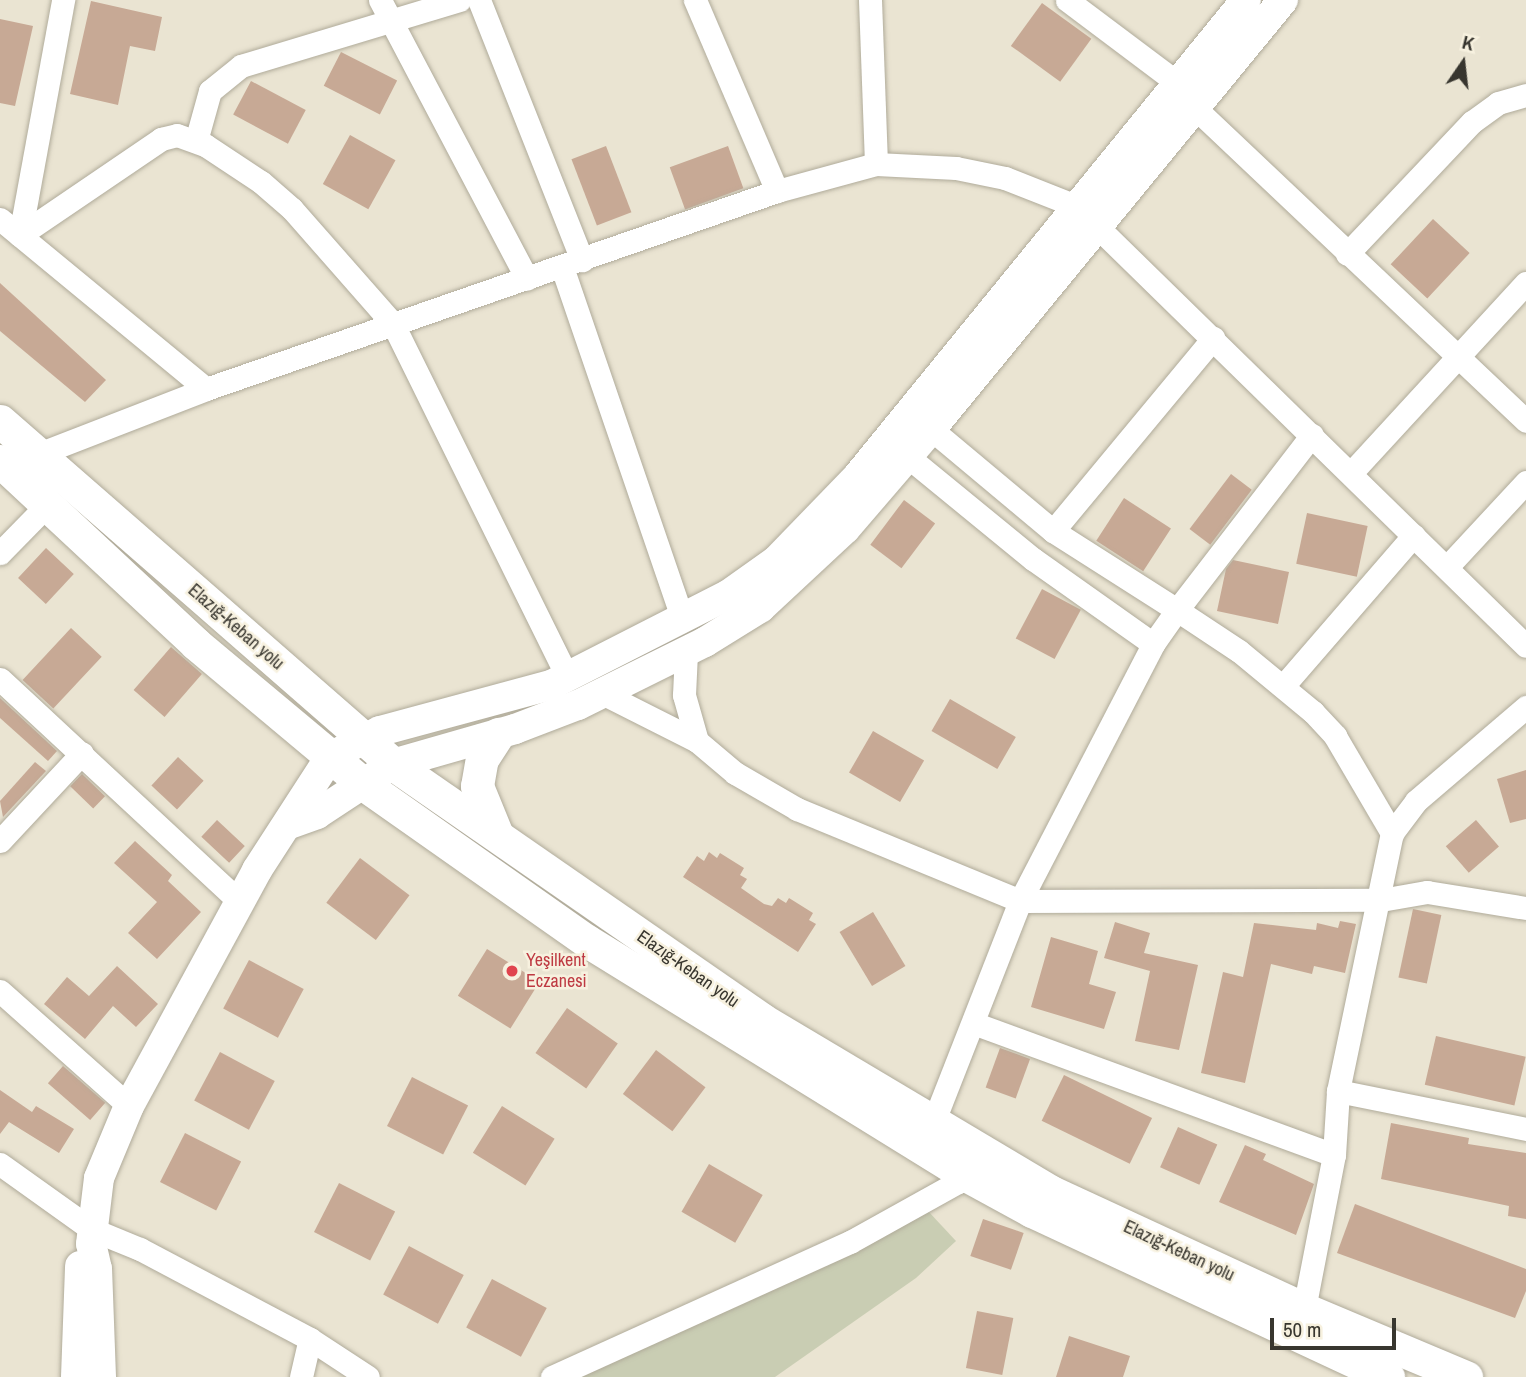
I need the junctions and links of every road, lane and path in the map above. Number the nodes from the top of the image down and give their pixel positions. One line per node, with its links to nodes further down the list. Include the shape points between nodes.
1 (63, 0): 17 (street)
2 (459, 0): 9 (street)
3 (479, 0): 19 (street)
4 (695, 0): 14 (street)
5 (870, 0): 13 (street)
6 (1067, 0): 11 (street)
7 (1283, 0): 11 (main road)
8 (1245, 1): 11 (main road)
9 (386, 10): 12 (street, via 225,76 210,91); 20 (street)
10 (1526, 95): 18 (street, via 1498,103 1472,122)
11 (1186, 96): 15 (main road); 18 (street)
12 (196, 141): 17 (street, via 177,135 161,139); 22 (street, via 221,154 292,209)
13 (876, 164): 14 (street); 15 (street, via 956,168 1005,178)
14 (777, 191): 19 (street)
15 (1086, 215): 23 (street); 28 (main road); 41 (main road, via 800,539 754,580)
16 (0, 219): 17 (street)
17 (20, 235): 25 (street)
18 (1347, 254): 24 (street)
19 (572, 264): 20 (street); 41 (street)
20 (527, 279): 22 (street)
21 (1526, 283): 24 (street)
22 (393, 324): 25 (street); 46 (street)
23 (1213, 338): 29 (street); 36 (street)
24 (1458, 357): 27 (street); 33 (street)
25 (206, 389): 30 (street)
26 (0, 421): 30 (highway, Elazığ-Keban yolu)
27 (1526, 421)
28 (931, 429): 31 (main road); 36 (street)
29 (1312, 435): 33 (street); 40 (street)
30 (36, 454): 51 (highway, Elazığ-Keban yolu)
31 (907, 456): 42 (street, via 1033,559); 44 (main road, via 845,529 760,608)
32 (0, 461): 35 (highway, Elazığ-Keban yolu)
33 (1350, 473): 37 (street)
34 (1525, 484): 39 (street)
35 (47, 505): 38 (street); 54 (highway, Elazığ-Keban yolu, via 196,644)
36 (1053, 531): 40 (street)
37 (1414, 535): 39 (street); 47 (street)
38 (0, 553)
39 (1447, 567): 43 (street)
40 (1177, 610): 42 (street); 47 (street)
41 (683, 620): 46 (main road)
42 (1153, 643): 61 (street)
43 (1526, 646)
44 (685, 652): 48 (main road); 52 (street, via 687,716)
45 (0, 678): 53 (street)
46 (568, 678): 51 (main road, via 524,695 380,731)
47 (1284, 685): 58 (street, via 1335,737)
48 (602, 693): 50 (main road); 52 (street)
49 (1526, 707): 58 (street, via 1416,801)
50 (498, 734): 55 (main road); 59 (highway, via 482,758 477,786)
51 (365, 739): 54 (main road); 55 (highway, Elazığ-Keban yolu)
52 (697, 741): 61 (street, via 735,773 797,809)
53 (82, 753): 60 (street); 63 (street)
54 (330, 757): 56 (highway, Elazığ-Keban yolu); 57 (main road)
55 (393, 764): 56 (main road); 59 (highway, Elazığ-Keban yolu)
56 (362, 783): 57 (main road, via 317,814); 73 (highway, Elazığ-Keban yolu, via 587,941)
57 (287, 825): 63 (main road)
58 (1392, 833): 62 (street)
59 (499, 837): 69 (highway, Elazığ-Keban yolu, via 761,1019)
60 (0, 841)
61 (1020, 901): 62 (street); 66 (street)
62 (1381, 901): 64 (street, via 1427,892); 67 (street)
63 (240, 902): 68 (main road)
64 (1526, 908)
65 (0, 991): 68 (street)
66 (973, 1023): 69 (street); 71 (street)
67 (1338, 1091): 70 (street); 71 (street)
68 (129, 1105): 74 (main road, via 99,1178)
69 (933, 1123): 75 (highway, Elazığ-Keban yolu, via 1049,1191)
70 (1526, 1129)
71 (1334, 1155): 75 (street)
72 (0, 1164): 74 (street)
73 (964, 1174): 81 (street, via 958,1182 850,1242); 82 (highway, Elazığ-Keban yolu, via 1032,1211)
74 (91, 1237): 76 (street, via 140,1249); 77 (main road, via 78,1269); 78 (main road, via 97,1269)
75 (1304, 1309): 83 (highway, Elazığ-Keban yolu)
76 (310, 1339): 79 (street); 80 (street)
77 (76, 1377)
78 (101, 1377)
79 (301, 1377)
80 (368, 1377)
81 (552, 1377)
82 (1388, 1377)
83 (1466, 1377)

